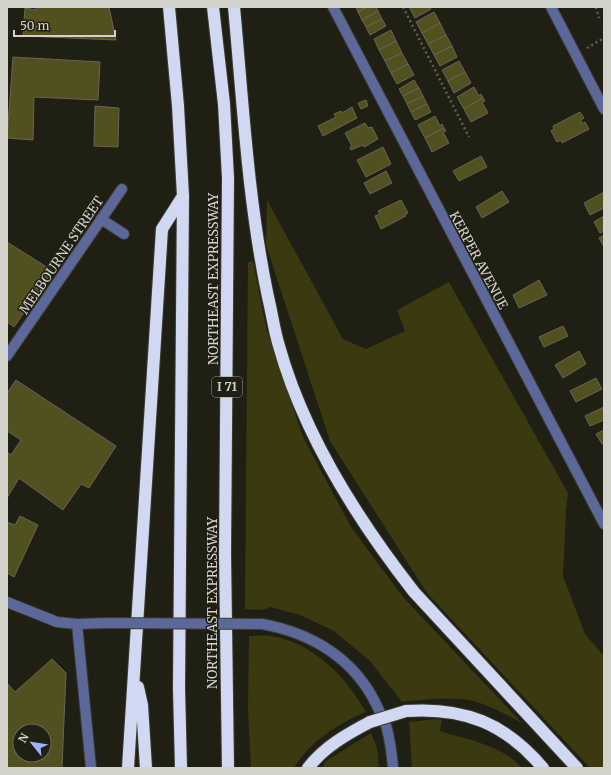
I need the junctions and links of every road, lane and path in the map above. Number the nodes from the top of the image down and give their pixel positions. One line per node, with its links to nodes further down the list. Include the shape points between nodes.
1 (169, 7): 14 (highway)
2 (213, 7): 26 (highway, NORTHEAST EXPRESSWAY / I 71, via 224,104 228,178 225,553)
3 (234, 7): 30 (highway, via 256,233 278,346 308,423 348,497 395,568 414,592)
4 (333, 7): 18 (street, KERPER AVENUE)
5 (403, 7): 12 (path)
6 (551, 7): 11 (street)
7 (596, 7): 8 (path)
8 (599, 18)
9 (604, 38): 10 (path)
10 (587, 48)
11 (604, 109)
12 (469, 137)
13 (122, 189): 15 (street, MELBOURNE STREET)
14 (183, 196): 21 (highway, via 162,229); 25 (highway, via 179,688)
15 (101, 219): 16 (street); 17 (street, MELBOURNE STREET)
16 (124, 234)
17 (7, 356)
18 (603, 520)
19 (7, 602): 20 (street, via 57,622)
20 (77, 624): 22 (street); 28 (street, bridge, via 262,624 284,628 313,640 338,656 356,672 371,694 387,727)
21 (135, 672): 23 (highway); 24 (highway, via 142,705)
22 (91, 768)
23 (128, 768)
24 (146, 768)
25 (181, 768)
26 (228, 768)
27 (308, 768): 29 (highway, bridge, via 344,735 370,722 406,711 431,709 448,710 479,720 511,736 524,746)
28 (393, 768)
29 (543, 768)
30 (576, 768)

